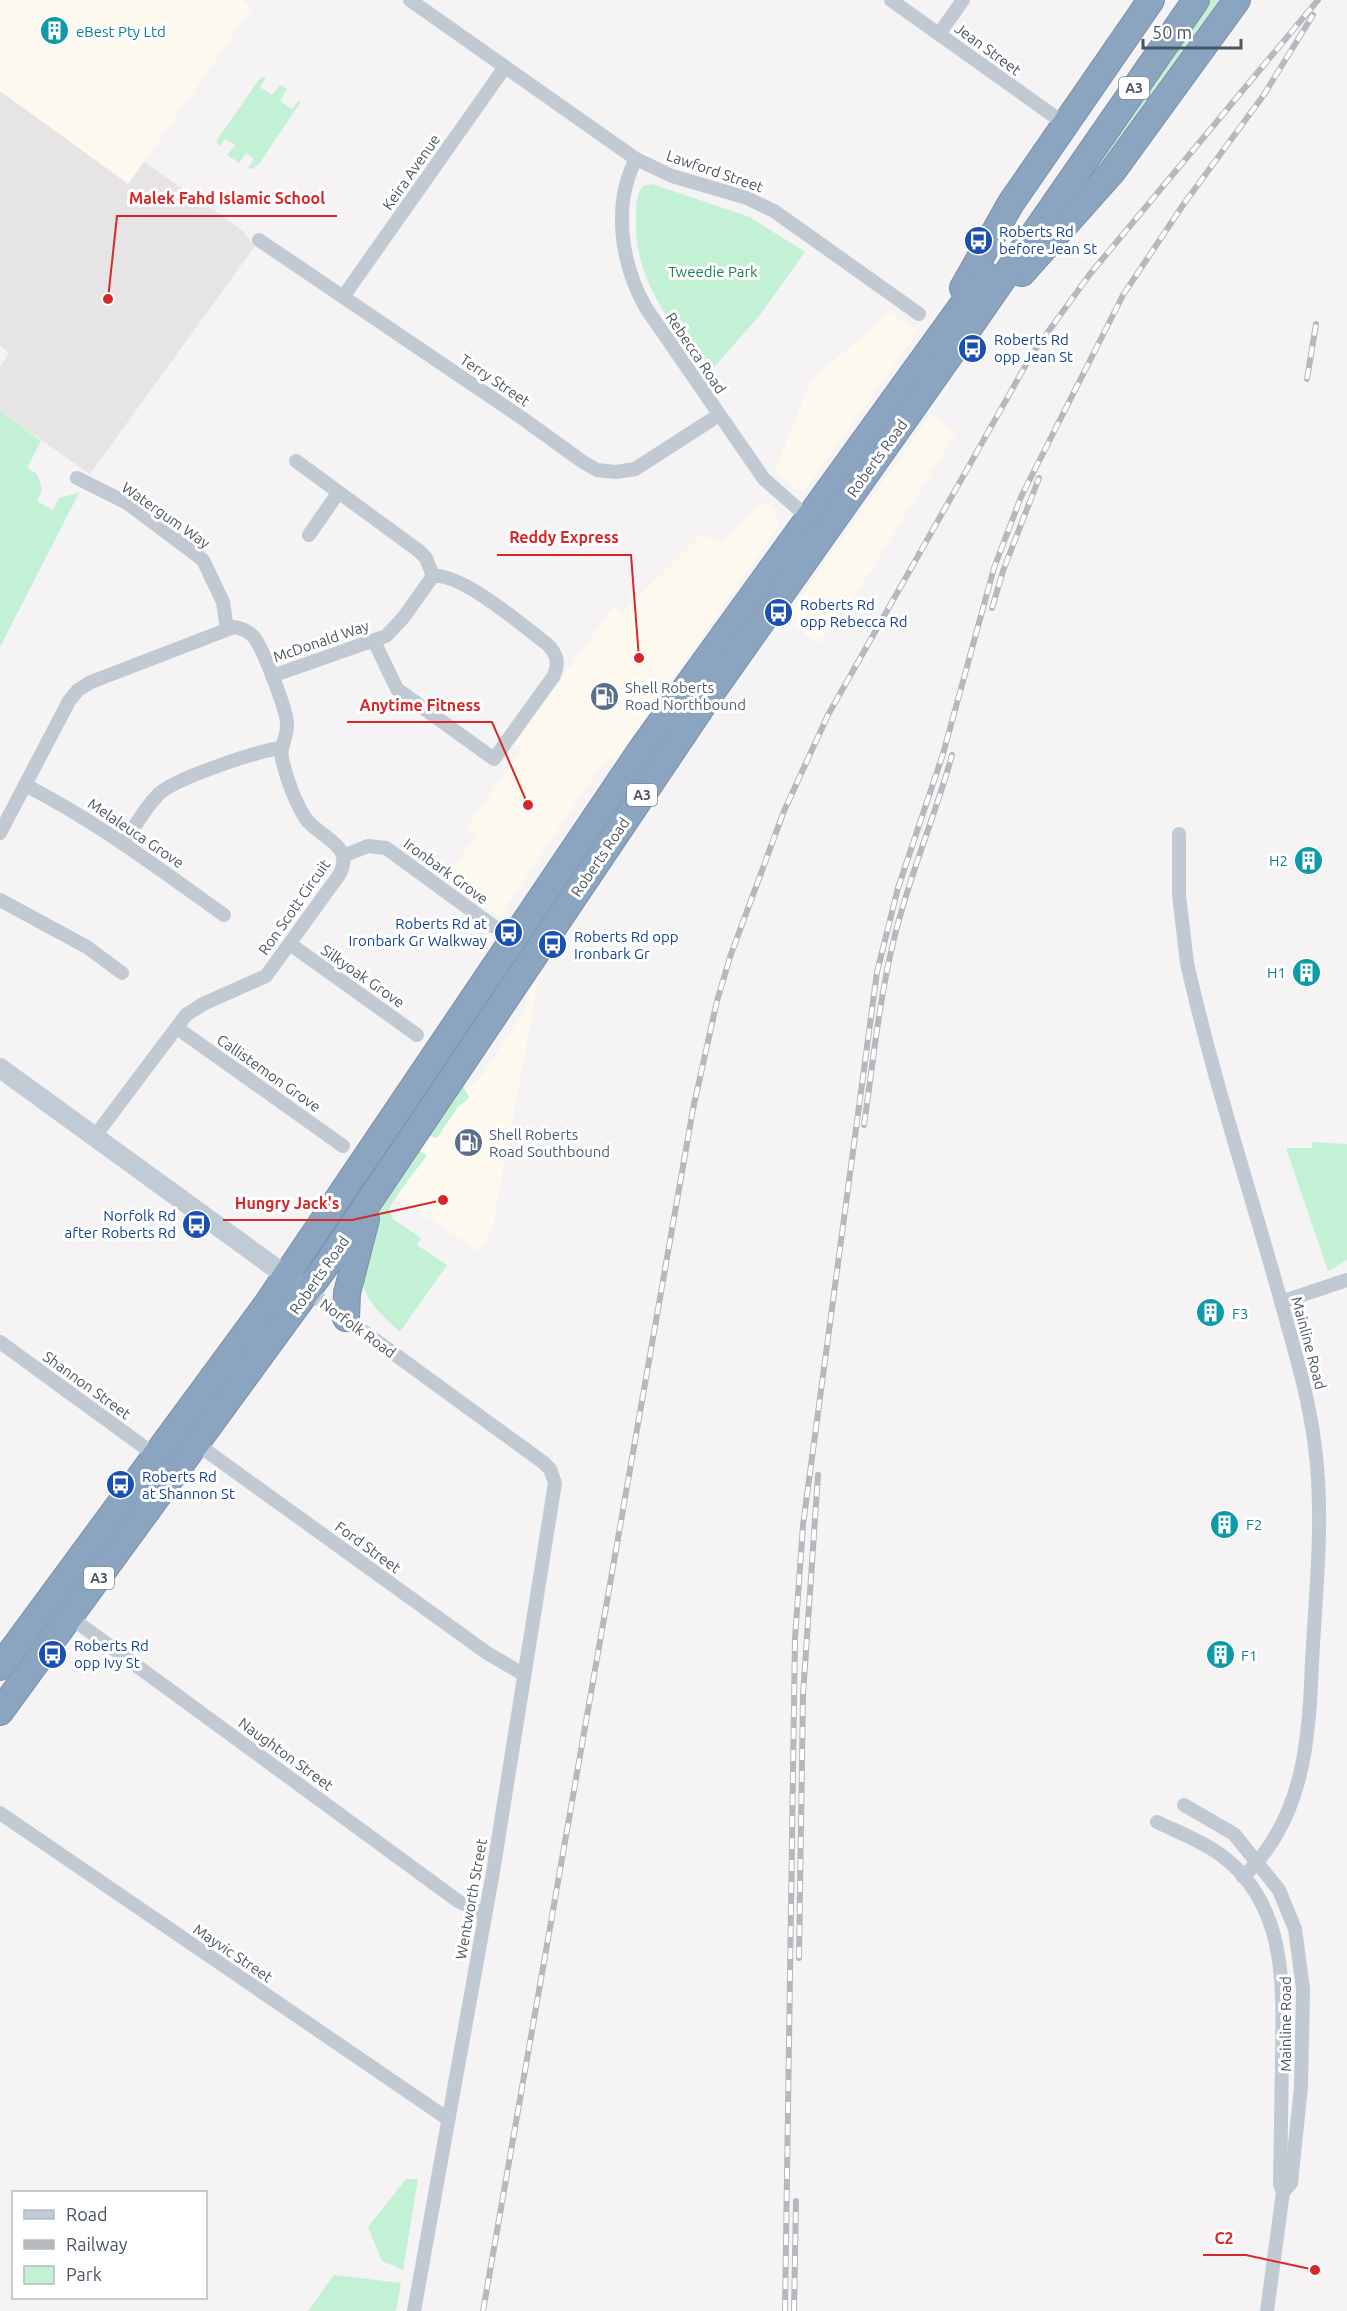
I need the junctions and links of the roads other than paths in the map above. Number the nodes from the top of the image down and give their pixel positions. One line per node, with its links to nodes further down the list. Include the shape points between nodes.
1 (410, 0): 9 (street, Lawford Street)
2 (891, 0): 8 (street, Jean Street)
3 (963, 0): 8 (street)
4 (1151, 0): 10 (highway)
5 (1174, 0): 12 (highway, Roberts Road / A3)
6 (1196, 0): 12 (highway, Roberts Road / A3)
7 (1237, 0): 16 (highway, via 1098,189 984,317)
8 (939, 34): 10 (street, Jean Street)
9 (505, 67): 11 (street, Lawford Street); 14 (street, Keira Avenue)
10 (1065, 124): 16 (highway, via 989,239)
11 (636, 159): 15 (street, Lawford Street, via 672,176 747,198 774,211); 17 (street, Rebecca Road, via 626,184 622,214 630,277 646,308)
12 (1066, 171): 16 (highway, Roberts Road / A3)
13 (259, 240): 14 (street, Terry Street)
14 (343, 297): 17 (street, Terry Street, via 597,470 634,469)
15 (919, 314)
16 (952, 336): 21 (highway, Roberts Road / A3)
17 (718, 415): 21 (street, Rebecca Road, via 764,479)
18 (296, 461): 20 (street)
19 (77, 478): 24 (street, Watergum Way, via 127,504 203,560 223,602)
20 (338, 493): 22 (street); 23 (street, via 419,551)
21 (816, 524): 43 (highway, Roberts Road / A3, via 658,771); 44 (highway, Roberts Road / A3, via 611,793)
22 (309, 535)
23 (433, 576): 25 (street, McDonald Way, via 396,627); 25 (street, via 446,576 462,583 547,644 556,655 555,672 494,759 397,689)
24 (227, 629): 26 (street, Ron Scott Circuit, via 240,628 252,635); 28 (street, via 78,690)
25 (374, 641): 26 (street, McDonald Way)
26 (272, 676): 27 (street, Ron Scott Circuit, via 287,723)
27 (281, 748): 31 (street, via 254,753 166,788); 32 (street, Ron Scott Circuit, via 283,766 304,816)
28 (24, 785): 29 (street); 31 (street, Melaleuca Grove)
29 (0, 832)
30 (1179, 834): 47 (street, Mainline Road, via 1179,895 1187,963)
31 (125, 842): 34 (street, Melaleuca Grove)
32 (344, 856): 35 (street, Ironbark Grove, via 368,846 386,849); 36 (street, Ron Scott Circuit, via 339,875)
33 (0, 900): 37 (street, via 87,947)
34 (224, 915)
35 (494, 926)
36 (290, 944): 38 (street, Ron Scott Circuit, via 266,976 197,1007); 39 (street, Silkyoak Grove)
37 (122, 973)
38 (177, 1028): 41 (street, Ron Scott Circuit); 42 (street, Callistemon Grove)
39 (417, 1035)
40 (0, 1068): 41 (street, Norfolk Road)
41 (95, 1136): 44 (street, Norfolk Road)
42 (343, 1146)
43 (371, 1199): 46 (highway, Roberts Road / A3); 48 (highway, via 349,1281)
44 (286, 1275): 46 (street, Norfolk Road); 51 (highway, Roberts Road / A3)
45 (1347, 1280): 47 (street)
46 (308, 1291): 48 (street, Norfolk Road); 50 (highway, Roberts Road / A3)
47 (1281, 1302): 60 (street, Mainline Road, via 1313,1430 1318,1538 1305,1760 1285,1821)
48 (346, 1318): 52 (street, Norfolk Road, via 544,1463 554,1477)
49 (0, 1342): 51 (street, Shannon Street)
50 (197, 1444): 53 (highway, Roberts Road / A3); 55 (street, Ford Street, via 487,1653)
51 (155, 1455): 54 (highway, Roberts Road / A3)
52 (555, 1492): 55 (street, Wentworth Street)
53 (70, 1617): 56 (highway, Roberts Road / A3); 62 (street, Naughton Street, via 458,1900)
54 (3, 1656)
55 (523, 1674): 62 (street, Wentworth Street)
56 (0, 1712)
57 (1184, 1805): 60 (street, Mainline Road, via 1234,1834)
58 (0, 1813): 63 (street, Mayvic Street)
59 (1157, 1822): 61 (street, Mainline Road, via 1222,1856)
60 (1259, 1862): 61 (street, Mainline Road); 64 (street, Mainline Road, via 1279,1890 1295,1929 1303,1989 1300,2098 1291,2183)
61 (1244, 1877): 64 (street, Mainline Road, via 1260,1900 1275,1934 1283,1979)
62 (484, 1914): 63 (street, Wentworth Street)
63 (448, 2119): 65 (street, Wentworth Street)
64 (1283, 2192): 66 (street, Mainline Road)
65 (414, 2311)
66 (1267, 2311)

